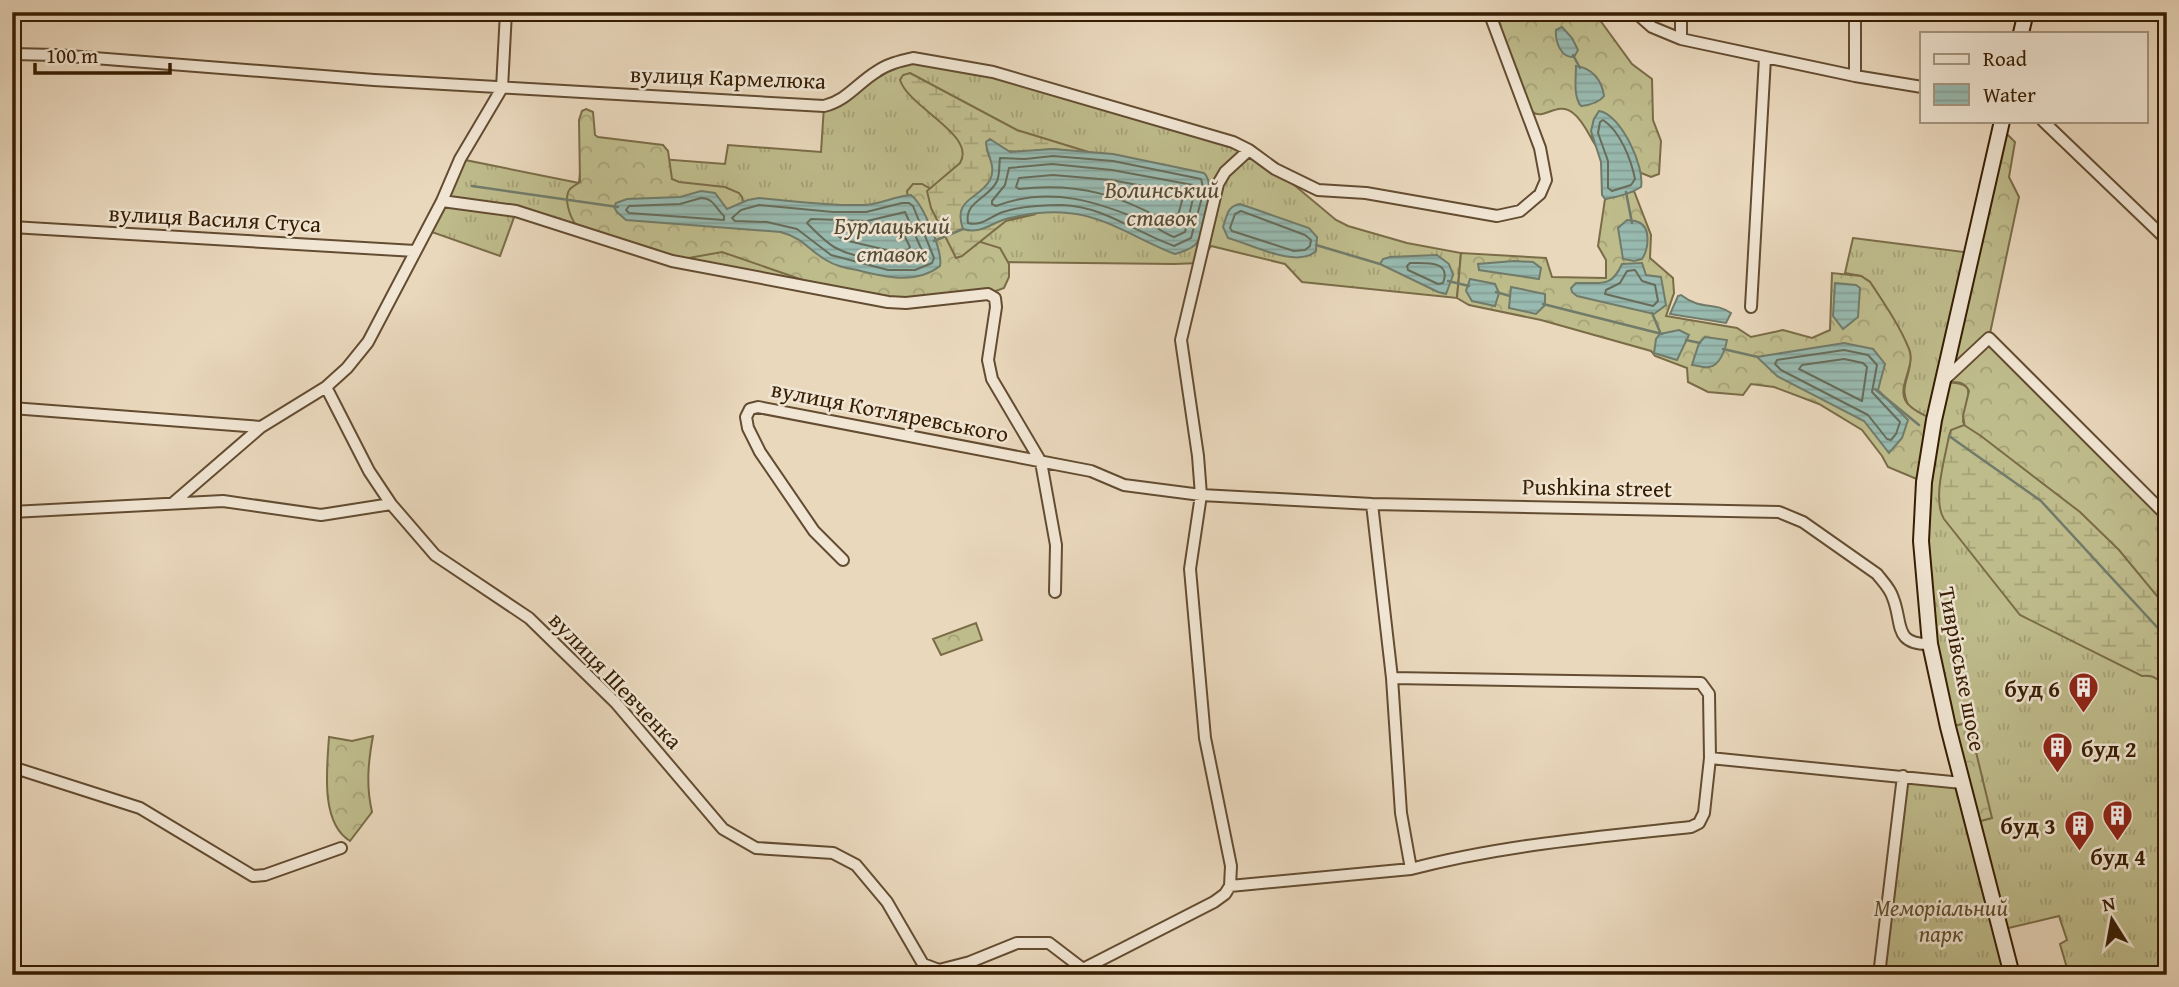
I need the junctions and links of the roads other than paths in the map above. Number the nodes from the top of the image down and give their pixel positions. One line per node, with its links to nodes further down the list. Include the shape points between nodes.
1 (506, 12): 13 (street)
2 (1489, 12): 16 (street, вулиця Кармелюка, via 1540,148 1546,180 1541,194 1520,211 1497,216 1366,193 1318,190)
3 (1635, 12): 8 (street, via 1652,27)
4 (1681, 12): 8 (street)
5 (1854, 12): 11 (street)
6 (2025, 12): 7 (main road)
7 (2021, 32)
8 (1681, 39): 10 (street)
9 (12, 54): 13 (street, вулиця Кармелюка)
10 (1765, 58): 11 (street); 21 (street)
11 (1855, 76): 12 (street)
12 (1920, 87)
13 (502, 88): 16 (street, вулиця Кармелюка, via 824,106 839,101 875,72 913,58 993,72); 17 (street, via 460,159)
14 (2002, 122): 22 (main road, Тиврівське шосе)
15 (2044, 122): 19 (street)
16 (1249, 150): 27 (street, via 1219,184 1181,340)
17 (442, 201): 20 (street); 26 (street, via 516,211 672,261 888,302 988,294 995,298 996,307 988,360 992,379)
18 (12, 227): 20 (street, вулиця Василя Стуса)
19 (2167, 240)
20 (415, 251): 23 (street, via 368,342)
21 (1751, 307)
22 (1942, 382): 32 (street, via 1989,338); 35 (main road, Тиврівське шосе, via 1928,449 1921,523)
23 (326, 387): 25 (street); 29 (street, вулиця Шевченка)
24 (12, 408): 25 (street)
25 (261, 427): 28 (street)
26 (1041, 462): 27 (street, вулиця Котляревського, via 1091,471 1124,485); 33 (street, вулиця Котляревського, via 750,409 748,428 760,452 814,531); 34 (street, via 1056,545)
27 (1201, 495): 30 (street, Pushkina street); 43 (street, via 1191,569 1205,738 1231,866)
28 (173, 503): 29 (street, via 223,501 321,515); 31 (street)
29 (391, 504): 44 (street, вулиця Шевченка, via 435,555 529,618 616,703 723,829 756,848 833,853 856,865 887,902)
30 (1372, 504): 35 (street, Pushkina street, via 1788,514 1877,575 1894,599 1905,638); 36 (street)
31 (12, 512)
32 (2167, 516)
33 (843, 559)
34 (1055, 592)
35 (1930, 643): 40 (main road, Тиврівське шосе)
36 (1392, 678): 37 (street, via 1701,683 1709,694); 42 (street, via 1401,813)
37 (1710, 758): 39 (street); 42 (street, via 1704,813 1691,827 1555,842)
38 (12, 767): 41 (street, via 139,808 253,876)
39 (1903, 776): 40 (street); 47 (street)
40 (1962, 783): 48 (main road, Тиврівське шосе)
41 (341, 848)
42 (1411, 869): 43 (street)
43 (1230, 886): 45 (street, via 1214,902)
44 (923, 964): 45 (street, via 939,970 1017,943 1049,943); 46 (street, вулиця Шевченка)
45 (1085, 972)
46 (929, 975)
47 (1879, 975)
48 (2012, 975)

